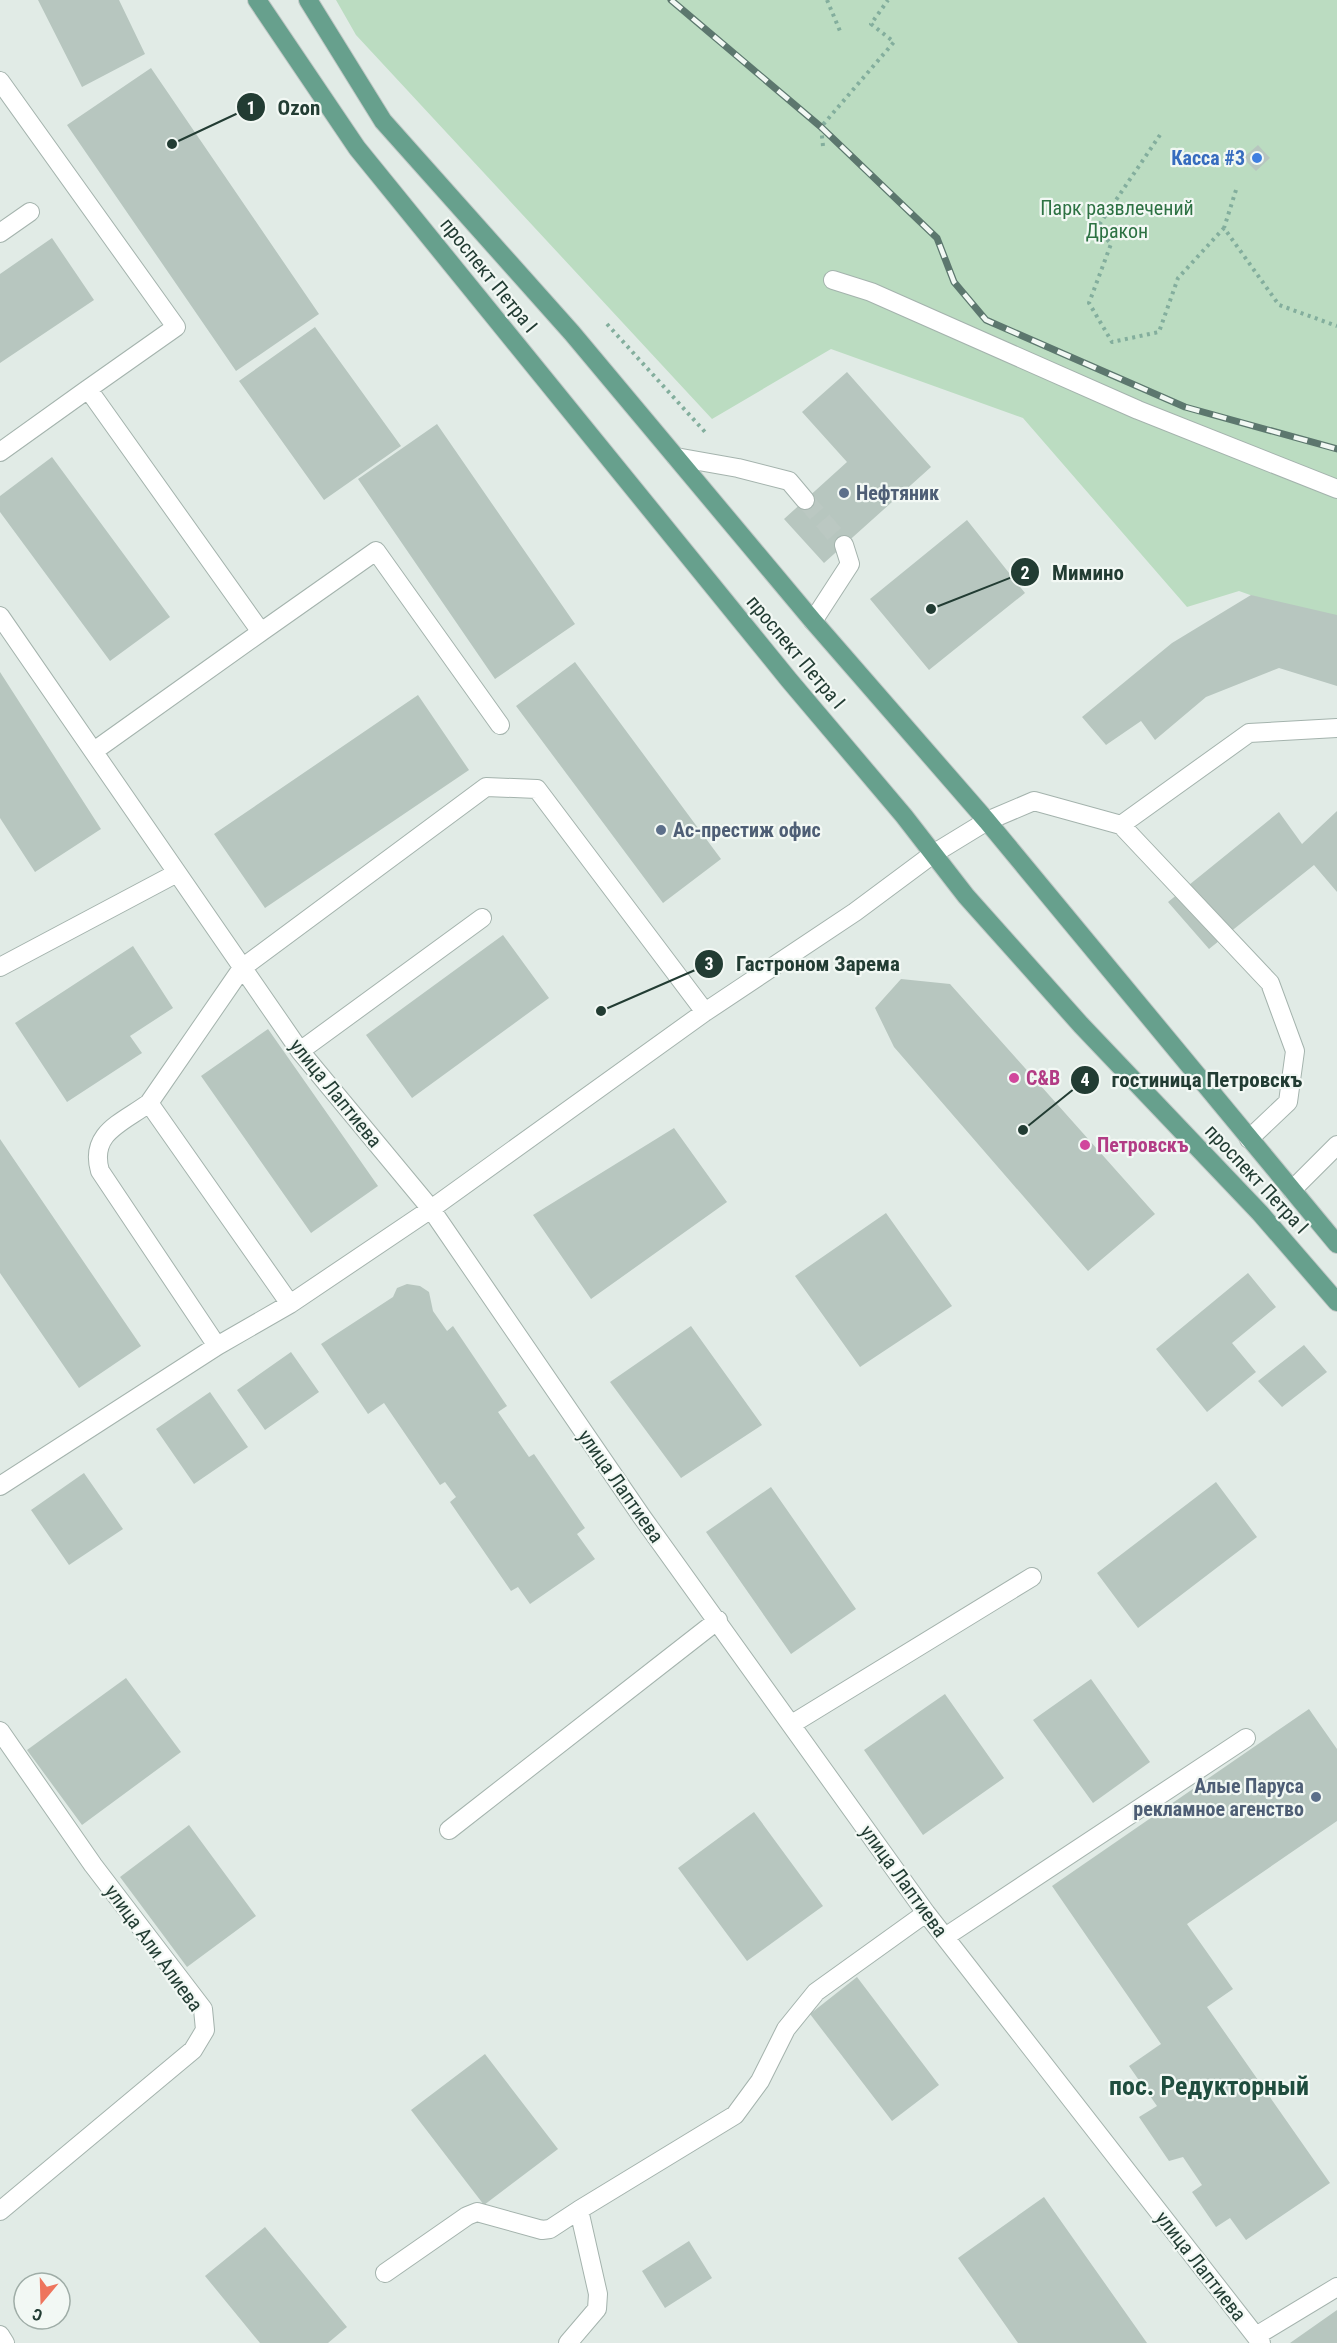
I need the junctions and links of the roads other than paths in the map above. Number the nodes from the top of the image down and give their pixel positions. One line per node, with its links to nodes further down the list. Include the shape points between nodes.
1 (257, 0): 21 (main road, проспект Петра I, via 357,148)
2 (308, 0): 9 (main road, проспект Петра I, via 383,121 572,333)
3 (0, 81): 7 (street, via 176,327)
4 (30, 212): 5 (street)
5 (0, 233)
6 (834, 280): 10 (street, via 871,292 1138,410)
7 (88, 389): 8 (street); 15 (street)
8 (0, 452)
9 (676, 457): 11 (street, via 789,481); 14 (main road, проспект Петра I)
10 (1337, 489)
11 (805, 500)
12 (844, 545): 14 (street, via 850,564)
13 (0, 616): 18 (street, улица Лаптиева)
14 (813, 621): 19 (main road, проспект Петра I)
15 (261, 632): 16 (street, via 376,551); 18 (street)
16 (500, 725)
17 (1337, 728): 20 (street, via 1249,732)
18 (94, 751): 22 (street, улица Лаптиева)
19 (987, 821): 20 (street, via 1034,801); 21 (street); 29 (main road, проспект Петра I)
20 (1121, 825): 29 (street, via 1270,983 1295,1051 1288,1102)
21 (933, 854): 26 (street, via 855,912); 34 (main road, проспект Петра I, via 1081,1025 1260,1213)
22 (177, 873): 24 (street); 25 (street, улица Лаптиева)
23 (482, 918): 27 (street)
24 (0, 967)
25 (242, 968): 26 (street, via 486,787 537,789); 27 (street, улица Лаптиева); 28 (street)
26 (705, 1012): 32 (street)
27 (300, 1051): 32 (street, улица Лаптиева)
28 (149, 1103): 35 (street); 36 (street, via 102,1137 95,1155 100,1172)
29 (1249, 1139): 31 (main road, проспект Петра I)
30 (1337, 1145): 31 (street)
31 (1292, 1190): 33 (main road, проспект Петра I)
32 (431, 1209): 35 (street); 39 (street, улица Лаптиева, via 642,1517)
33 (1337, 1244)
34 (1337, 1302)
35 (290, 1304): 36 (street)
36 (218, 1346): 37 (street)
37 (0, 1486)
38 (1032, 1577): 40 (street)
39 (718, 1620): 40 (street, улица Лаптиева); 43 (street)
40 (792, 1724): 44 (street, улица Лаптиева)
41 (0, 1731): 47 (street, улица Али Алиева, via 93,1865 203,2009 205,2030 194,2050)
42 (1246, 1738): 45 (street)
43 (449, 1830)
44 (926, 1913): 45 (street, улица Лаптиева); 46 (street, via 816,1992 786,2029 760,2081 735,2115)
45 (945, 1937): 51 (street, улица Лаптиева)
46 (579, 2210): 48 (street, via 542,2230 477,2212); 53 (street, via 598,2294 597,2309)
47 (0, 2211)
48 (386, 2273)
49 (1337, 2287): 51 (street)
50 (0, 2335): 52 (street)
51 (1258, 2340)
52 (5, 2343)
53 (568, 2343)

